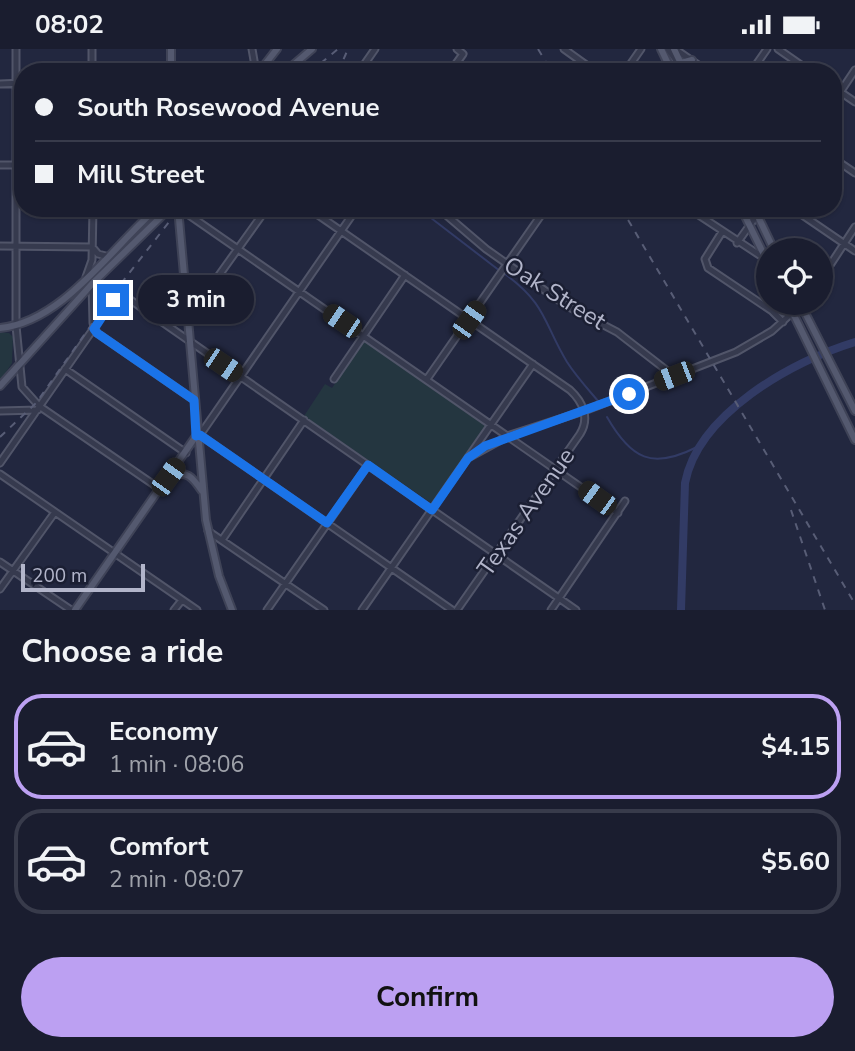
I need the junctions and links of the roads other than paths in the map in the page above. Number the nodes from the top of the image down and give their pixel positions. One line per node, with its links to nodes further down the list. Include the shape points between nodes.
1 (277, 49): 9 (main road)
2 (312, 49): 10 (main road)
3 (457, 49): 11 (street, via 463,54)
4 (667, 49): 13 (street)
5 (675, 49): 8 (street); 13 (main road)
6 (778, 49): 15 (street)
7 (568, 50): 12 (street)
8 (692, 60): 13 (main road); 14 (street)
9 (265, 63)
10 (296, 63)
11 (456, 63)
12 (585, 63)
13 (681, 63)
14 (696, 63)
15 (798, 63)
16 (855, 70): 17 (street)
17 (842, 90)
18 (17, 217): 43 (street)
19 (93, 217): 44 (street)
20 (147, 217): 48 (main road)
21 (161, 217): 53 (main road)
22 (179, 217): 62 (main road)
23 (192, 217): 45 (street)
24 (261, 217): 45 (street)
25 (321, 217): 36 (street)
26 (351, 217): 36 (street)
27 (448, 217): 50 (street, Oak Street)
28 (540, 217): 50 (street)
29 (701, 217): 37 (street)
30 (746, 217): 34 (main road)
31 (757, 217): 34 (street)
32 (758, 217): 39 (main road)
33 (805, 217): 41 (street)
34 (750, 225): 38 (main road); 40 (street)
35 (855, 227): 41 (street)
36 (341, 231): 51 (street); 54 (street)
37 (722, 232): 40 (street); 56 (street, via 705,260 710,271)
38 (756, 238)
39 (768, 238)
40 (737, 243): 47 (street)
41 (844, 243): 46 (street); 49 (street)
42 (0, 246): 43 (street)
43 (16, 246): 44 (street); 65 (street)
44 (92, 247): 48 (street); 52 (street)
45 (238, 249): 54 (street); 62 (street)
46 (855, 251)
47 (756, 254)
48 (106, 256): 52 (main road)
49 (833, 260)
50 (508, 264): 63 (street); 73 (street, Oak Street, via 567,306 617,332)
51 (405, 275): 63 (street); 68 (street)
52 (86, 277): 65 (main road, via 44,314)
53 (92, 284): 55 (main road); 57 (street)
54 (299, 292): 68 (street); 74 (street)
55 (80, 297): 57 (street); 70 (main road)
56 (756, 298)
57 (92, 302): 67 (street)
58 (776, 315): 64 (street)
59 (790, 315): 64 (street)
60 (800, 315): 87 (main road, via 806,339)
61 (803, 315): 82 (main road)
62 (187, 320): 69 (main road)
63 (469, 320): 71 (street); 76 (street)
64 (783, 323): 73 (street, via 751,345)
65 (16, 326): 66 (main road); 70 (street)
66 (0, 328)
67 (94, 329): 69 (street, via 119,292); 72 (street); 78 (street)
68 (364, 336): 75 (street); 76 (street)
69 (189, 341): 74 (street); 78 (main road)
70 (17, 365): 77 (main road); 79 (street, via 22,387)
71 (533, 365): 81 (street, via 576,395); 84 (street)
72 (65, 369): 79 (street); 88 (street)
73 (674, 376): 81 (street)
74 (241, 377): 83 (street); 86 (street)
75 (334, 379)
76 (426, 379): 84 (street)
77 (0, 386)
78 (194, 400): 86 (main road)
79 (38, 408): 80 (street); 90 (street); 96 (street)
80 (0, 411)
81 (584, 411): 85 (street); 92 (street, Texas Avenue, via 585,427)
82 (855, 411)
83 (304, 419): 91 (street); 95 (street)
84 (492, 423): 85 (street); 89 (street)
85 (510, 435): 89 (street); 92 (street)
86 (198, 436): 88 (main road); 95 (street); 97 (main road)
87 (855, 440)
88 (186, 453): 94 (main road)
89 (468, 458): 99 (street)
90 (0, 463)
91 (368, 465): 99 (street); 102 (street)
92 (556, 468): 101 (street); 106 (street, Texas Avenue)
93 (0, 474): 100 (street)
94 (168, 477): 96 (main road); 97 (main road, via 185,473)
95 (263, 479): 102 (street); 104 (street)
96 (160, 489): 105 (main road)
97 (203, 492): 103 (main road)
98 (625, 501): 101 (street)
99 (432, 510): 106 (street); 108 (street)
100 (55, 512): 105 (street); 109 (street)
101 (618, 513): 112 (street)
102 (327, 523): 108 (street); 110 (street)
103 (208, 531): 104 (street); 117 (main road)
104 (222, 540): 110 (street)
105 (114, 553): 113 (street); 114 (main road)
106 (496, 555): 112 (street); 122 (street, Texas Avenue)
107 (1, 565): 109 (street)
108 (391, 567): 120 (street); 121 (street)
109 (14, 569): 111 (street); 114 (street)
110 (286, 584): 118 (street); 119 (street)
111 (0, 589)
112 (559, 598): 123 (street); 124 (street)
113 (182, 600): 115 (street); 116 (street)
114 (73, 610)
115 (174, 610)
116 (197, 610)
117 (232, 610)
118 (267, 610)
119 (324, 610)
120 (362, 610)
121 (452, 610)
122 (457, 610)
123 (551, 610)
124 (576, 610)

